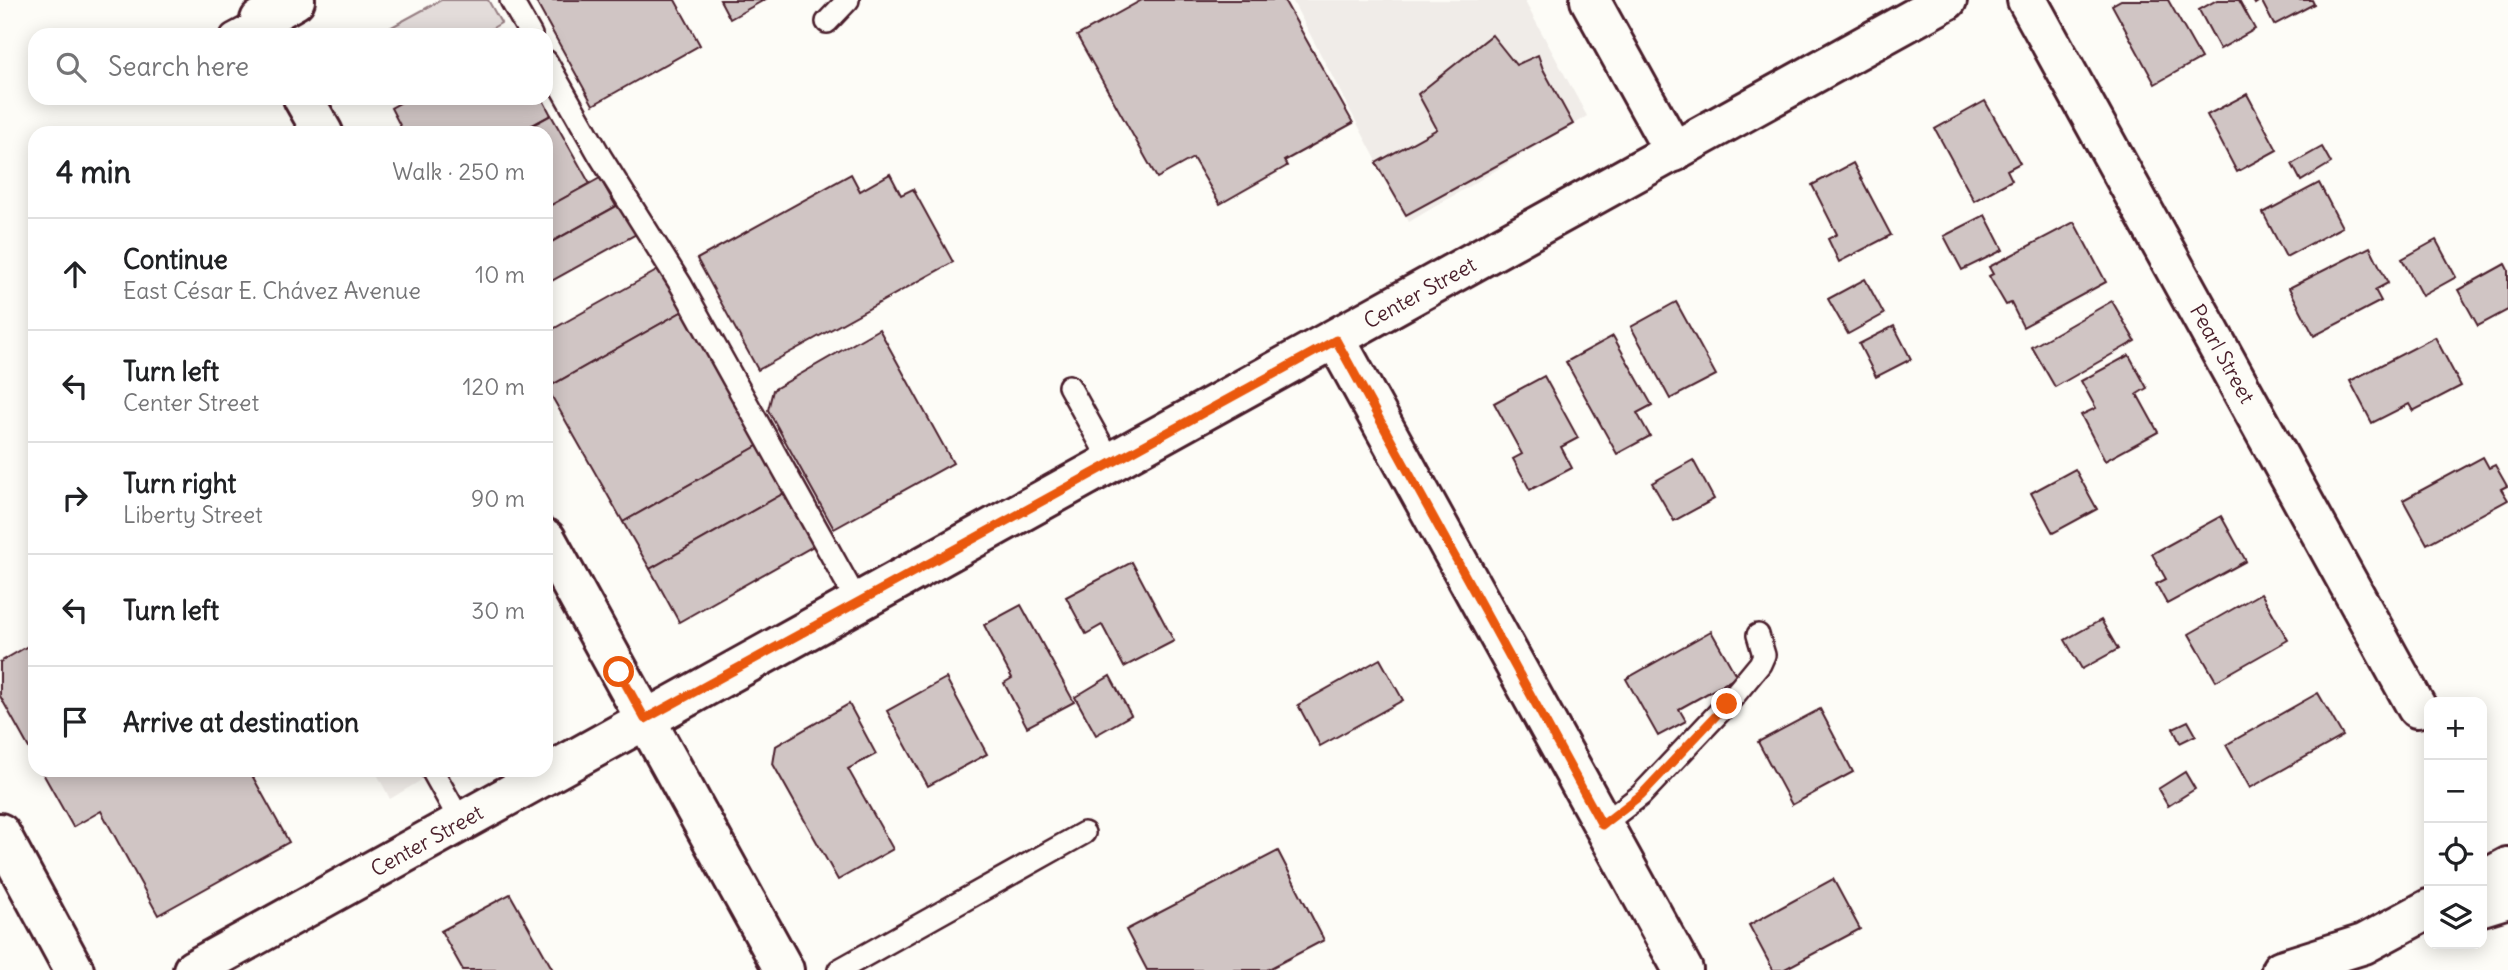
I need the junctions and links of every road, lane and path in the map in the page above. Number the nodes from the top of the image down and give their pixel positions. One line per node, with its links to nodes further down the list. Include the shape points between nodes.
1 (295, 0): 7 (street)
2 (511, 0): 9 (lane)
3 (848, 0): 8 (lane)
4 (1590, 0): 13 (street)
5 (1947, 0): 13 (street, Center Street)
6 (2027, 0): 20 (street, Pearl Street)
7 (252, 22)
8 (827, 22)
9 (527, 28)
10 (553, 73): 18 (lane, via 681,285)
11 (307, 105): 12 (street)
12 (319, 126)
13 (1674, 152): 14 (street, Center Street)
14 (1336, 340): 16 (street, Center Street); 26 (street)
15 (1069, 386): 16 (lane)
16 (1111, 462): 18 (street, Center Street)
17 (553, 561): 21 (street)
18 (858, 601): 21 (street, Center Street)
19 (1758, 635): 26 (lane, via 1764,655 1760,664 1641,795)
20 (2417, 708)
21 (645, 719): 22 (street, Center Street); 38 (street)
22 (553, 770)
23 (436, 777): 25 (lane)
24 (541, 777): 25 (street, Center Street)
25 (461, 822): 37 (street, Center Street)
26 (1602, 825): 40 (street)
27 (0, 833): 36 (street)
28 (1083, 833): 39 (lane)
29 (2508, 867): 30 (street)
30 (2487, 878)
31 (2508, 898): 32 (street)
32 (2487, 904)
33 (2424, 912): 35 (street)
34 (2424, 925): 35 (street)
35 (2364, 944): 41 (street)
36 (74, 970)
37 (193, 970)
38 (783, 970)
39 (839, 970)
40 (1683, 970)
41 (2281, 970)

